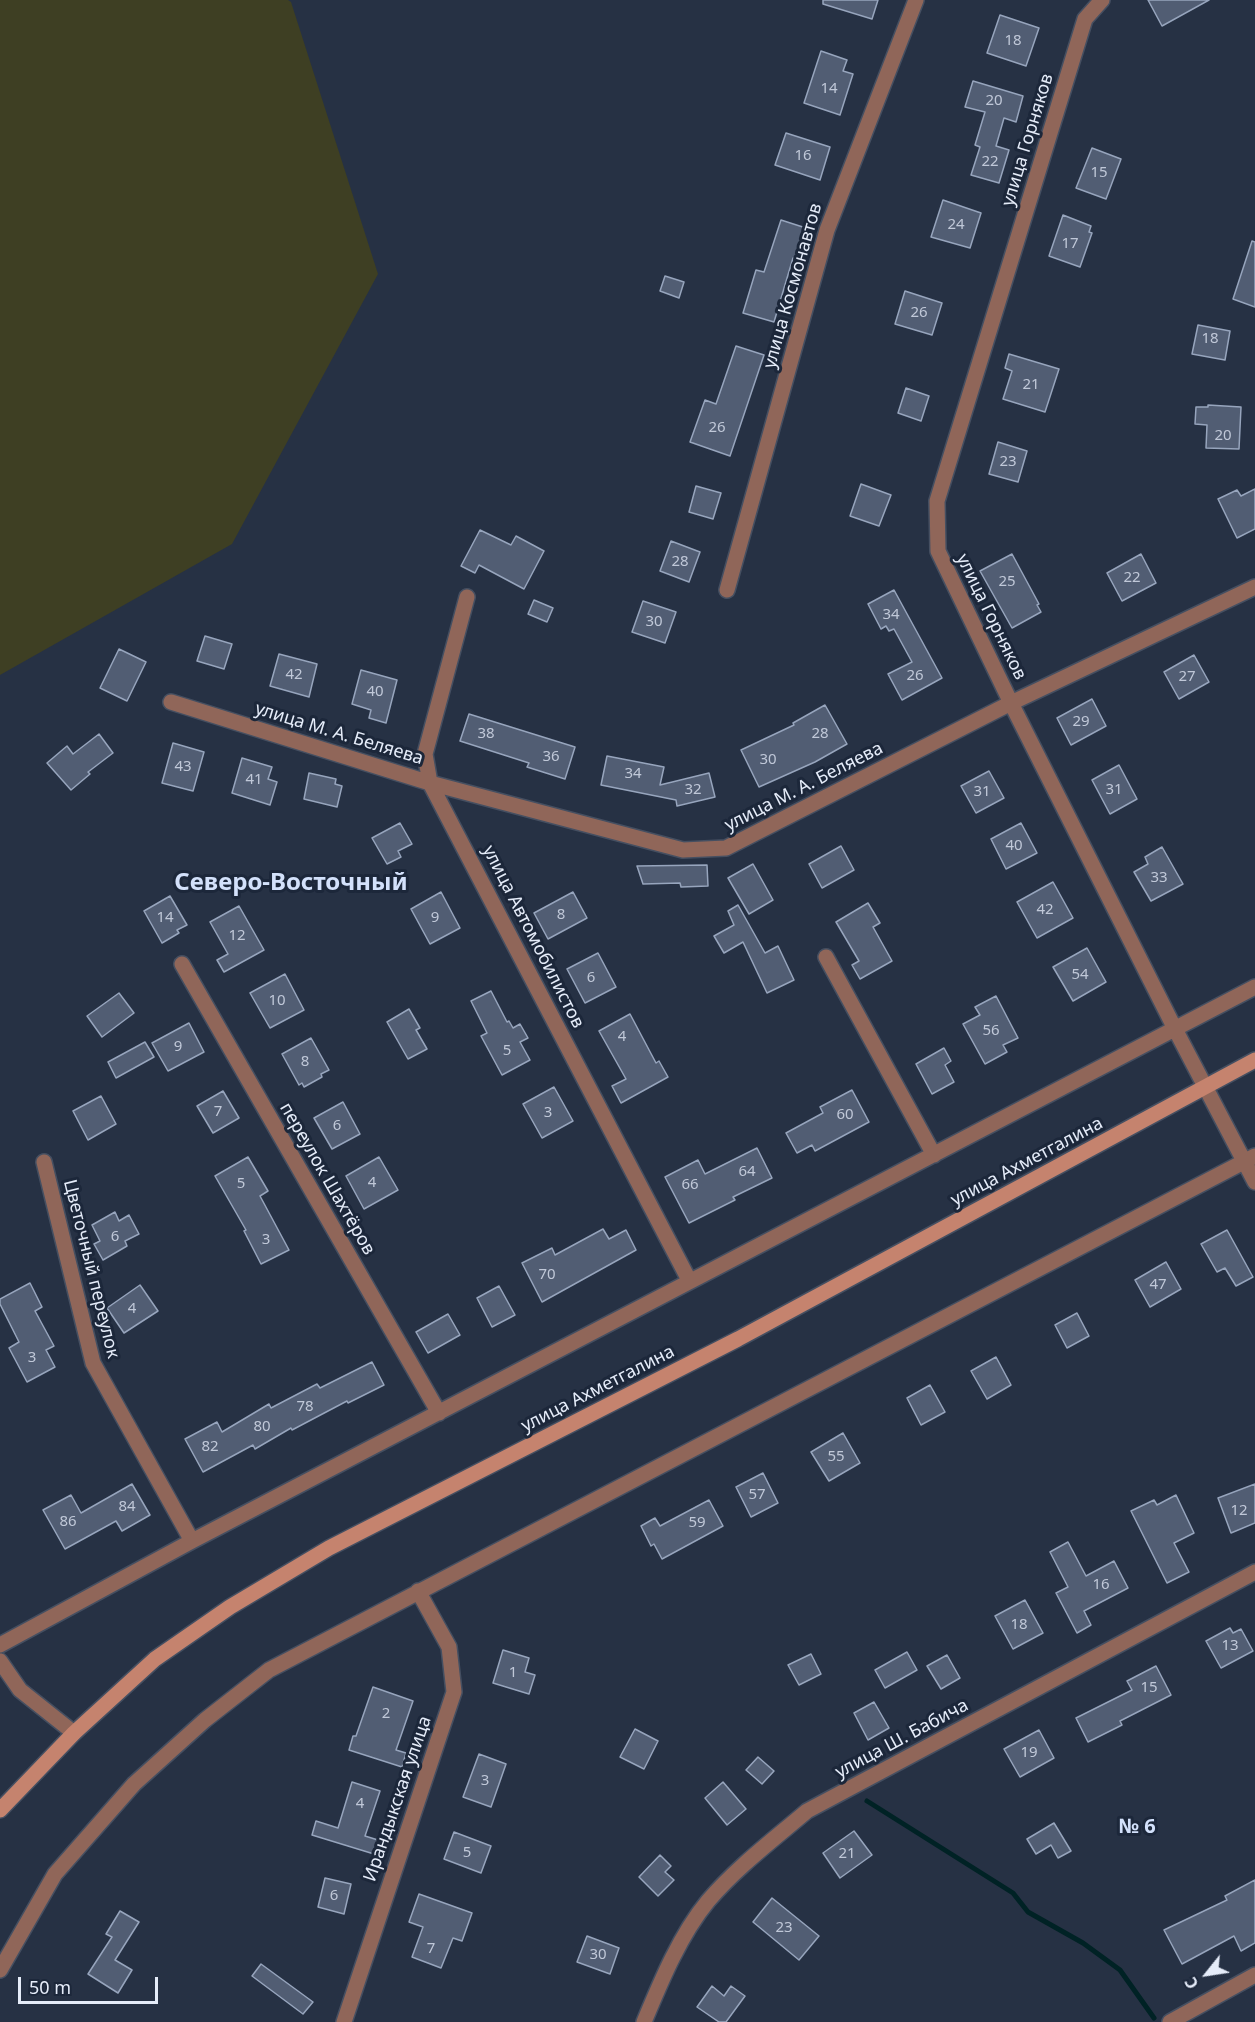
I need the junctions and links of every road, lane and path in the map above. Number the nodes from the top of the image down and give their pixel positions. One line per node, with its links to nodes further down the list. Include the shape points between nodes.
1 (916, 0): 4 (street, улица Космонавтов, via 827,230)
2 (1102, 0): 7 (street, улица Горняков, via 1085,19 937,501 938,551)
3 (1255, 586): 7 (street, улица М. А. Беляева)
4 (727, 590)
5 (467, 597): 8 (street, улица Автомобилистов, via 425,754)
6 (171, 702): 8 (street, улица М. А. Беляева)
7 (1011, 703): 8 (street, улица М. А. Беляева, via 726,848 683,850); 12 (street, улица Горняков)
8 (430, 783): 19 (street, улица Автомобилистов)
9 (826, 957): 15 (street)
10 (182, 964): 20 (street, переулок Шахтёров)
11 (1255, 987): 12 (street)
12 (1175, 1029): 14 (street, улица Горняков); 15 (street)
13 (1255, 1060): 14 (main road, улица Ахметгалина)
14 (1206, 1087): 16 (street, улица Горняков); 26 (main road, улица Ахметгалина, via 738,1339 328,1548 230,1607 156,1659)
15 (934, 1155): 19 (street)
16 (1249, 1159): 18 (street, улица Горняков); 23 (street)
17 (44, 1162): 21 (street, Цветочный переулок, via 93,1363)
18 (1255, 1182)
19 (689, 1280): 20 (street)
20 (439, 1413): 21 (street)
21 (192, 1540): 24 (street)
22 (1255, 1572): 31 (street, улица Ш. Бабича, via 807,1812 743,1864 707,1902 671,1959)
23 (418, 1591): 28 (street, via 269,1670 205,1720 134,1784 55,1874); 30 (street, Ирандыкская улица, via 449,1647 454,1692)
24 (0, 1645)
25 (0, 1661): 26 (street, via 20,1690)
26 (74, 1732): 27 (main road, улица Ахметгалина)
27 (0, 1810)
28 (0, 1970)
29 (1255, 1975): 32 (street)
30 (344, 2022)
31 (644, 2022)
32 (1170, 2022)

